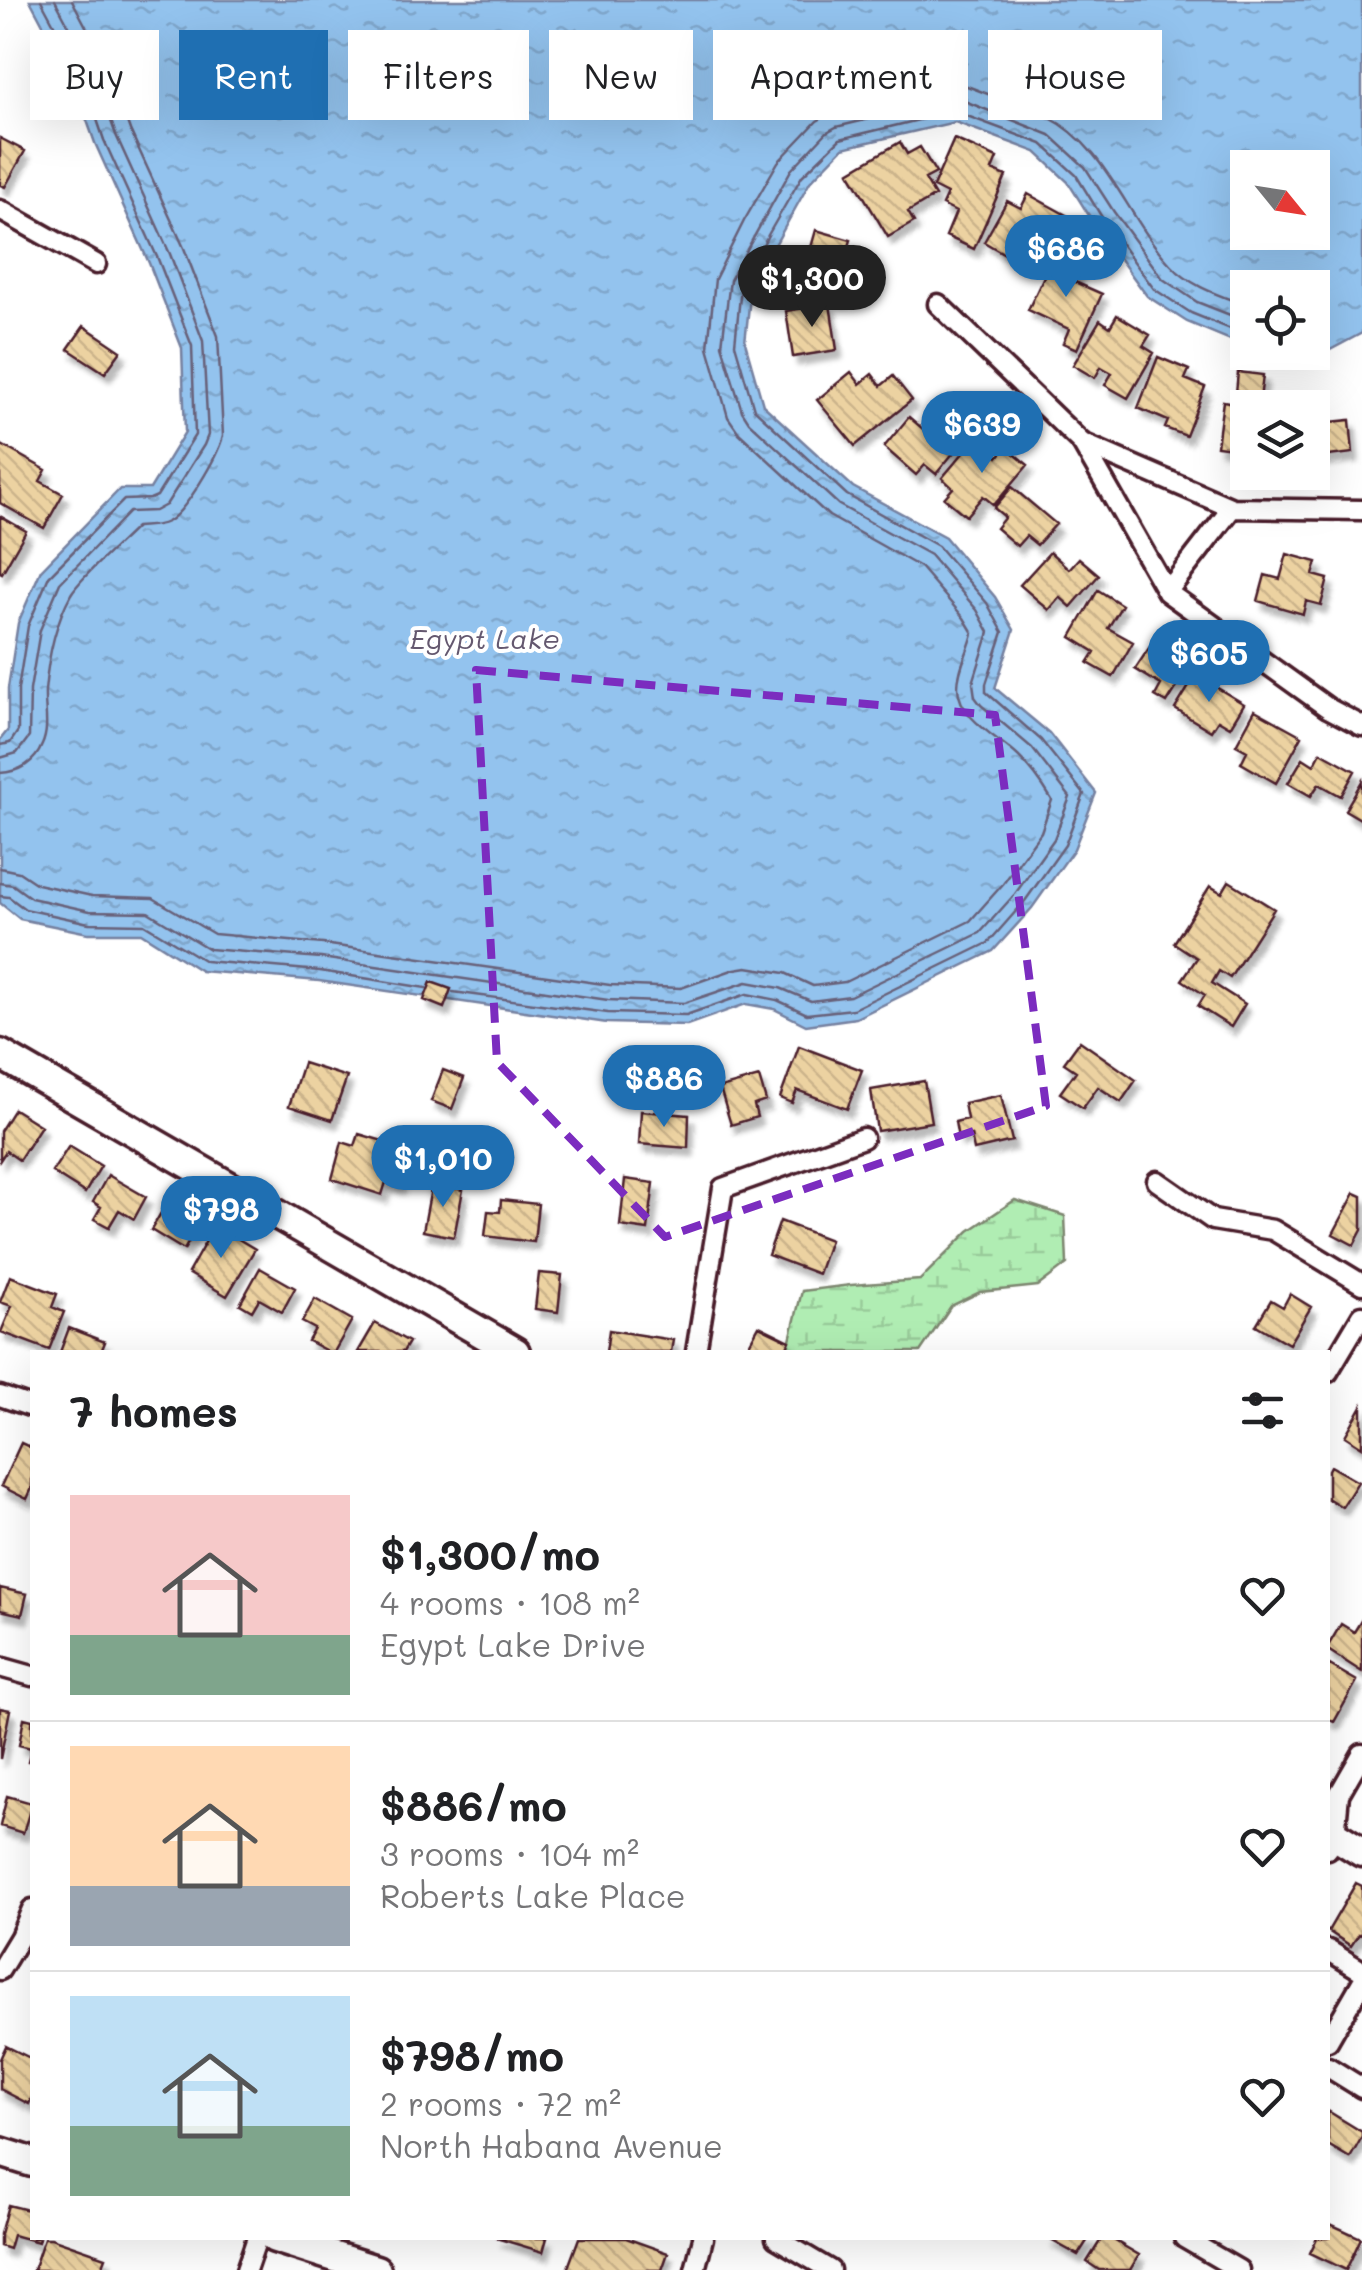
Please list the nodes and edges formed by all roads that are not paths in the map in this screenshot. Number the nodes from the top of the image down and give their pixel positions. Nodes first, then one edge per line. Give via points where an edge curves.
1 (0, 210) edge
2 (96, 264) dead end
3 (938, 304) dead end
4 (1082, 443) junction
5 (1232, 508) junction
6 (1362, 510) edge
7 (1166, 592) junction
8 (1362, 726) edge
9 (0, 1054) edge
10 (863, 1138) dead end
11 (1157, 1180) dead end
12 (1362, 1284) edge
13 (1362, 1314) edge
14 (512, 1350) edge
15 (696, 1350) edge
16 (1330, 1369) edge
17 (0, 1396) edge
18 (30, 1407) edge
19 (0, 1667) edge
20 (30, 1675) edge
21 (1362, 1754) edge
22 (1330, 1839) edge
23 (1362, 1852) edge
24 (30, 1913) edge
25 (1330, 1951) edge
26 (0, 1970) edge
27 (1362, 1971) edge
28 (1362, 1982) edge
29 (1330, 2038) edge
30 (1330, 2068) edge
31 (1362, 2088) edge
32 (0, 2152) edge
33 (30, 2161) edge
34 (257, 2240) edge
35 (280, 2240) edge
36 (702, 2240) edge
37 (779, 2240) edge
38 (1187, 2240) edge
39 (246, 2270) edge
40 (376, 2270) edge
41 (694, 2270) edge
42 (830, 2270) edge
43 (1239, 2270) edge

1 - 2 street
3 - 4 street
4 - 5 street
4 - 7 street
5 - 6 street
5 - 7 street
7 - 8 street
9 - 14 street
10 - 15 street via 723,1188
11 - 12 street via 1213,1220 1273,1230
13 - 16 street
17 - 18 street
19 - 20 street
21 - 22 street via 1339,1794
22 - 23 street
24 - 26 street
25 - 27 street
28 - 29 street
30 - 31 street
32 - 33 street
34 - 39 street
35 - 40 street
36 - 41 street
37 - 42 street
38 - 43 street

